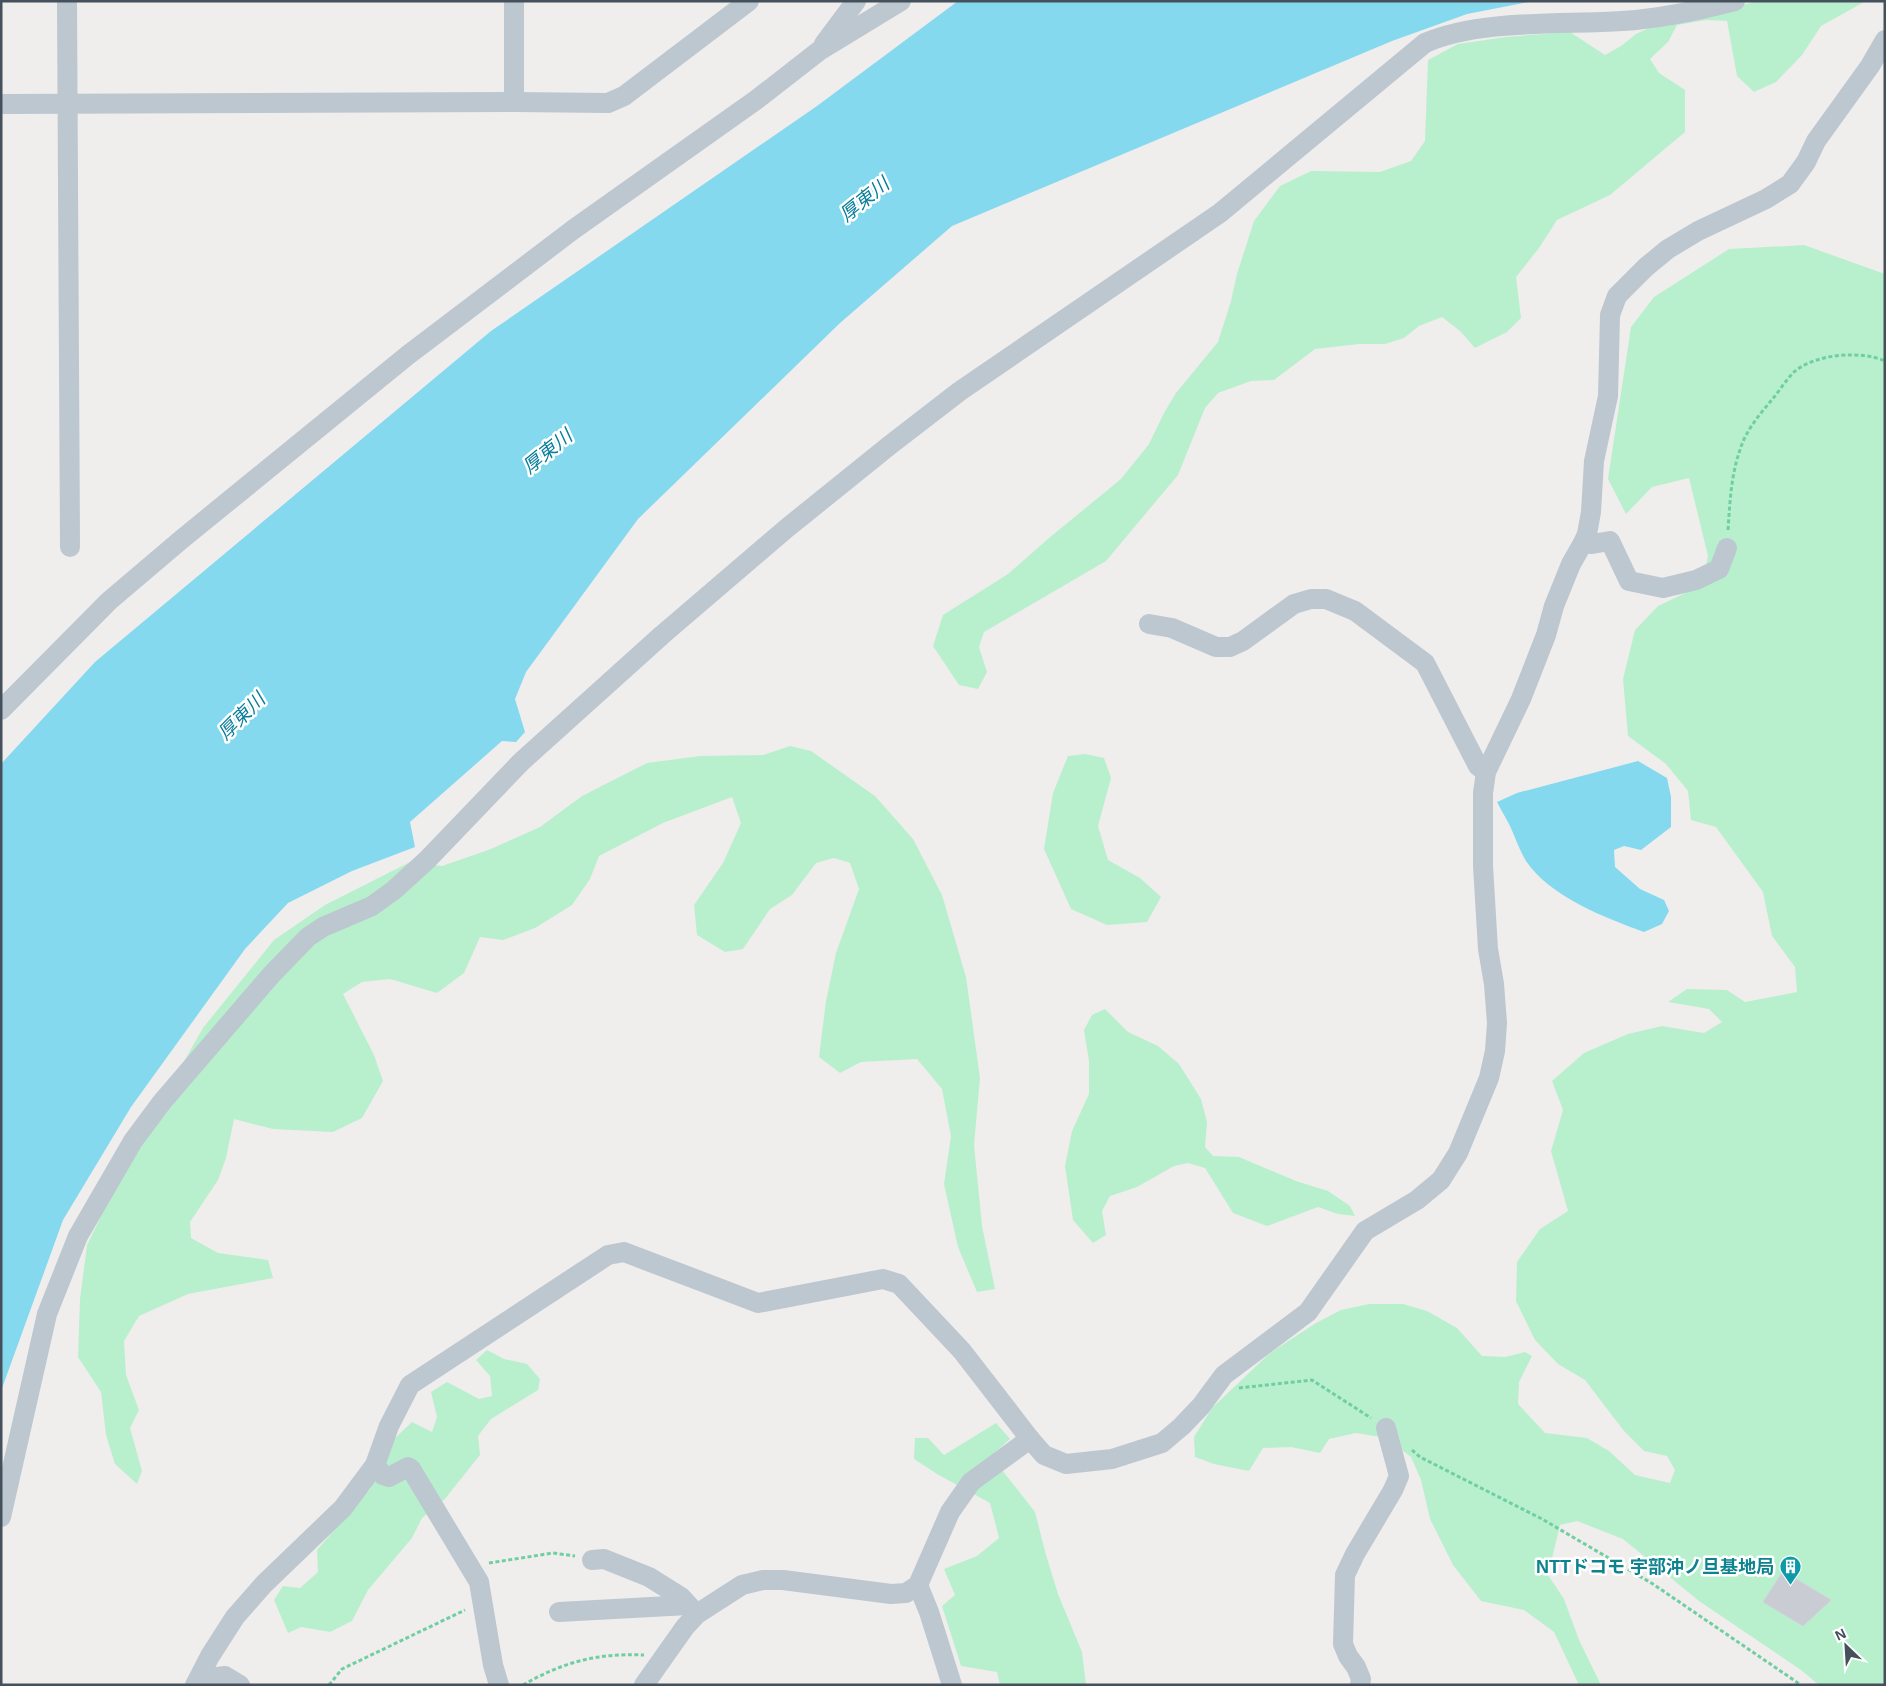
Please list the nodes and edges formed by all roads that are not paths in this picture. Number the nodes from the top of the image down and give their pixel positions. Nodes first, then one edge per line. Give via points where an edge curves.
1 (67, 1) edge
2 (514, 1) edge
3 (749, 1) edge
4 (856, 1) edge
5 (901, 1) edge
6 (1735, 1) edge
7 (1885, 40) edge
8 (819, 51) junction
9 (514, 102) junction
10 (67, 103) junction
11 (1, 104) edge
12 (1584, 543) junction
13 (70, 547) dead end
14 (1727, 548) road end
15 (1149, 624) dead end
16 (1, 710) edge
17 (1486, 772) junction
18 (1386, 1428) road end
19 (1030, 1439) junction
20 (375, 1465) junction
21 (1, 1517) edge
22 (592, 1560) road end
23 (918, 1585) junction
24 (693, 1610) junction
25 (559, 1612) dead end
26 (195, 1685) edge
27 (205, 1685) edge
28 (240, 1685) edge
29 (499, 1685) edge
30 (644, 1685) edge
31 (952, 1685) edge
32 (1360, 1685) edge

1 - 10 street
2 - 9 street
3 - 9 street via 624,96 608,103
4 - 8 street
5 - 8 street
6 - 21 street via 1624,21 1516,25 1477,30 1444,35 1425,43 1220,213 960,391 890,445 662,635 528,755 394,890 372,906 308,936 162,1102 133,1141 78,1236 47,1314
7 - 12 street via 1790,184 1668,249 1617,296 1610,315 1608,396 1594,461 1591,512
8 - 16 street via 408,354 108,601
9 - 10 street
10 - 11 street
10 - 13 street
12 - 14 street via 1610,541 1629,581 1663,588 1696,580 1719,569
12 - 17 street via 1571,564 1524,692
15 - 17 street via 1172,628 1216,647 1230,647 1294,604 1326,599 1356,611 1425,662 1478,766
17 - 19 street via 1483,866 1497,1024 1495,1051 1490,1078 1458,1153 1441,1180 1417,1200 1365,1231 1308,1312 1224,1375 1182,1426 1162,1443 1112,1459 1066,1464 1044,1455
18 - 32 street via 1399,1476 1345,1575 1343,1644 1361,1679
19 - 20 street via 962,1351 899,1284 883,1279 758,1303 624,1252 608,1255 410,1385 389,1426
19 - 23 street via 971,1482 950,1512
20 - 26 street via 343,1508 264,1584 235,1617
20 - 29 street via 389,1477 411,1468 469,1564 479,1582 492,1665
22 - 24 street via 604,1559 649,1577 681,1597
23 - 24 street via 906,1593 891,1594 763,1580 742,1585
23 - 31 street
24 - 25 street
24 - 30 street via 685,1627
27 - 28 street via 210,1678 225,1676

